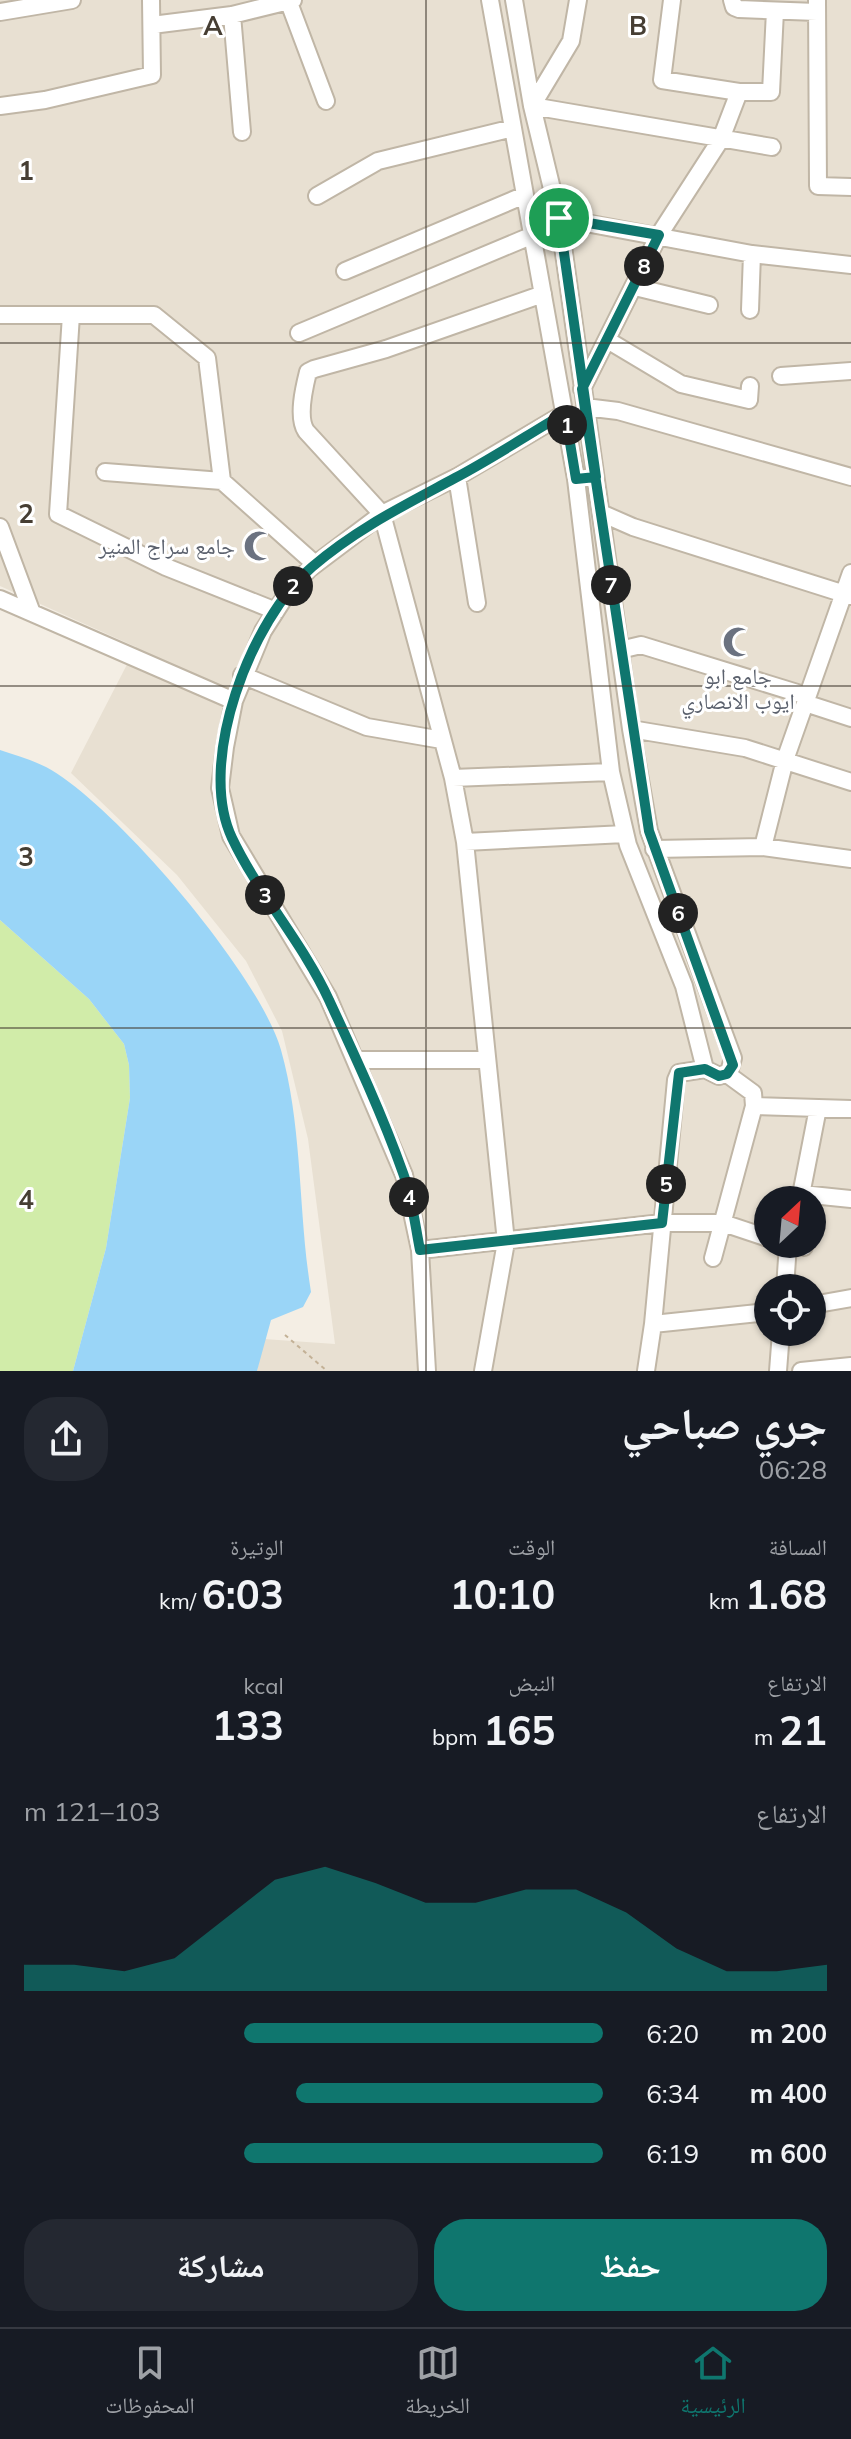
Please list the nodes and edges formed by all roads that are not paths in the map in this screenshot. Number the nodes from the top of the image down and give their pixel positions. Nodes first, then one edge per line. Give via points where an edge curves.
1 (72, 0) edge
2 (151, 0) edge
3 (290, 0) edge
4 (490, 0) edge
5 (514, 0) edge
6 (578, 0) edge
7 (672, 0) edge
8 (732, 0) edge
9 (42, 2) edge
10 (817, 6) edge
11 (775, 11) junction
12 (0, 12) edge
13 (232, 15) junction
14 (152, 25) junction
15 (739, 92) junction
16 (326, 101) dead end
17 (0, 106) edge
18 (532, 106) junction
19 (513, 128) junction
20 (242, 132) dead end
21 (721, 139) junction
22 (772, 147) dead end
23 (851, 187) edge
24 (525, 195) junction
25 (317, 196) dead end
26 (559, 218) junction
27 (533, 235) junction
28 (659, 235) junction
29 (752, 254) junction
30 (851, 265) edge
31 (345, 271) dead end
32 (635, 287) junction
33 (543, 294) junction
34 (709, 305) dead end
35 (750, 310) dead end
36 (0, 315) edge
37 (71, 315) junction
38 (299, 333) dead end
39 (609, 341) junction
40 (851, 371) edge
41 (781, 376) dead end
42 (750, 386) dead end
43 (582, 389) junction
44 (585, 407) junction
45 (565, 413) junction
46 (105, 472) dead end
47 (457, 477) junction
48 (596, 477) junction
49 (851, 477) edge
50 (576, 479) junction
51 (222, 481) junction
52 (601, 513) junction
53 (382, 514) junction
54 (0, 527) edge
55 (315, 564) junction
56 (851, 573) edge
57 (847, 594) edge
58 (0, 599) edge
59 (477, 603) dead end
60 (276, 611) junction
61 (32, 613) junction
62 (620, 650) junction
63 (242, 675) junction
64 (806, 700) junction
65 (234, 701) junction
66 (851, 718) edge
67 (631, 729) junction
68 (442, 740) junction
69 (785, 760) junction
70 (611, 772) junction
71 (453, 778) junction
72 (851, 782) edge
73 (625, 834) junction
74 (465, 842) junction
75 (763, 847) junction
76 (654, 849) junction
77 (851, 859) edge
78 (355, 1060) junction
79 (485, 1060) junction
80 (705, 1069) junction
81 (727, 1074) junction
82 (754, 1106) junction
83 (818, 1108) junction
84 (851, 1109) edge
85 (803, 1186) edge
86 (826, 1198) edge
87 (851, 1199) edge
88 (662, 1223) junction
89 (723, 1223) junction
90 (754, 1233) edge
91 (506, 1242) junction
92 (420, 1250) junction
93 (713, 1258) dead end
94 (851, 1298) edge
95 (826, 1302) edge
96 (754, 1313) edge
97 (653, 1324) junction
98 (780, 1346) edge
99 (851, 1366) edge
100 (427, 1371) edge
101 (483, 1371) edge
102 (646, 1371) edge
103 (778, 1371) edge
104 (801, 1371) edge

1 - 9 street
2 - 14 street
3 - 13 street
3 - 16 street
4 - 19 street
5 - 18 street
6 - 18 street via 571,41
7 - 15 street via 662,80
8 - 11 street via 739,9
9 - 12 street
10 - 11 street
10 - 23 street via 818,186
11 - 15 street via 771,92
13 - 14 street
13 - 20 street
14 - 17 street via 153,68 146,79
15 - 21 street
18 - 21 street
18 - 26 street
19 - 24 street
19 - 25 street via 378,161
21 - 22 street
21 - 28 street
24 - 27 street
24 - 31 street
26 - 28 street
26 - 43 street
27 - 33 street
27 - 38 street
28 - 29 street
28 - 32 street
29 - 30 street
29 - 35 street
32 - 34 street
32 - 39 street
33 - 45 street
33 - 53 street via 308,372 302,426
36 - 37 street
37 - 51 street via 154,315 207,358
37 - 60 street via 58,514 166,567
39 - 42 street via 681,384 749,400
39 - 43 street
40 - 41 street
43 - 44 street
44 - 48 street
44 - 49 street via 618,411
45 - 47 street
45 - 50 street
46 - 51 street
47 - 53 street
47 - 59 street
48 - 50 street
48 - 52 street
50 - 70 street
51 - 55 street
52 - 57 street
52 - 62 street
53 - 55 street
53 - 68 street
54 - 61 street
55 - 60 street
56 - 57 street
57 - 64 street
58 - 61 street
60 - 63 street
61 - 65 street
62 - 64 street via 641,645
62 - 67 street
63 - 65 street
63 - 68 street via 367,727
64 - 66 street
64 - 69 street
65 - 78 street via 220,788 231,836 328,997
67 - 69 street
67 - 76 street
68 - 71 street
69 - 72 street
69 - 75 street
70 - 71 street
70 - 73 street
71 - 74 street
73 - 74 street
73 - 80 street via 684,986
74 - 79 street
75 - 76 street
75 - 77 street
76 - 81 street via 733,1058
78 - 79 street
78 - 92 street via 404,1175
79 - 91 street
80 - 81 street via 715,1076
80 - 88 street via 679,1073 676,1080
81 - 82 street via 753,1093
82 - 83 street
82 - 89 street
83 - 84 street
83 - 85 street
86 - 87 street
88 - 89 street
88 - 91 street
88 - 97 street
89 - 90 street
89 - 93 street
91 - 92 street
91 - 101 street
92 - 100 street
94 - 95 street
96 - 97 street
97 - 102 street
98 - 103 street
99 - 104 street

